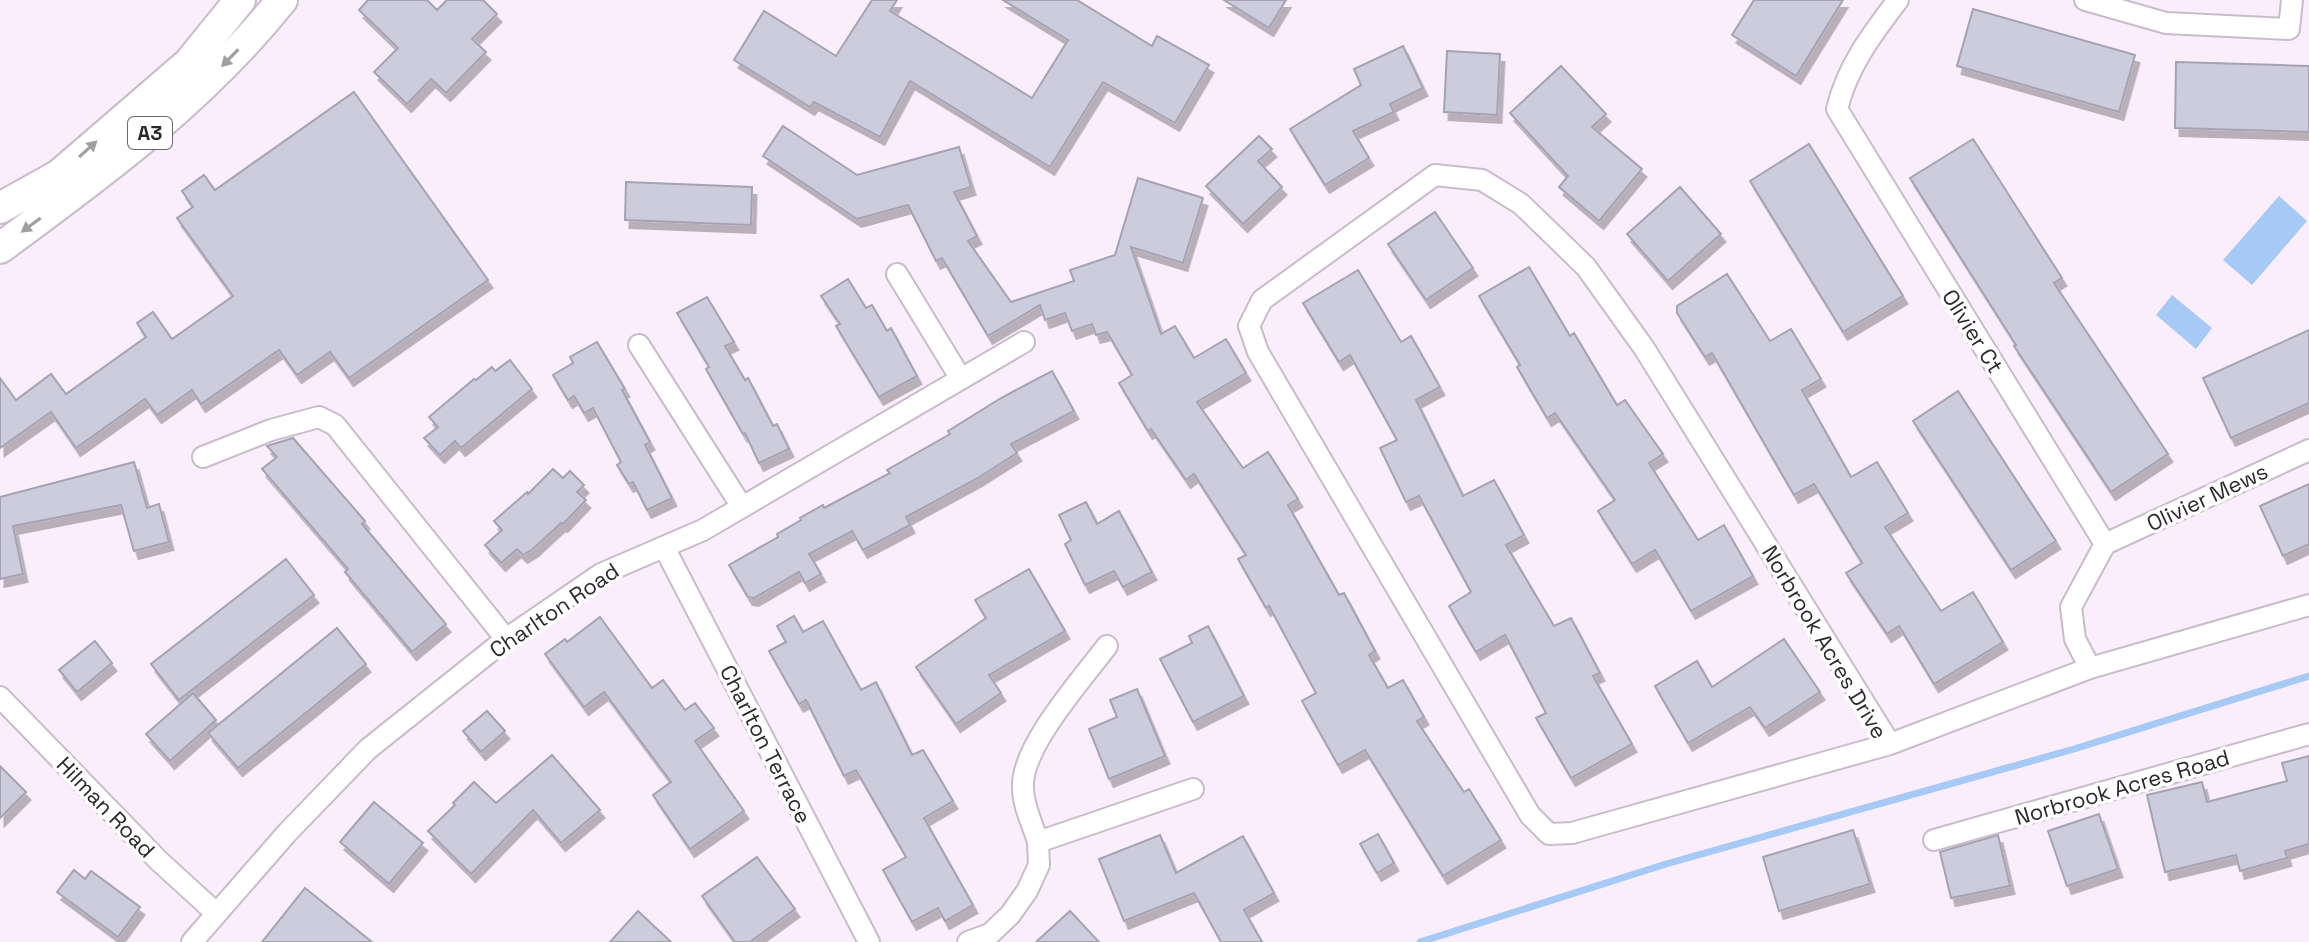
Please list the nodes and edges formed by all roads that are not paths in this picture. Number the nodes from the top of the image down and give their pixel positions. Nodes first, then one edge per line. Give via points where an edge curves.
1 (240, 0) edge
2 (282, 0) edge
3 (1898, 0) edge
4 (2085, 0) edge
5 (2292, 0) edge
6 (2299, 30) edge
7 (0, 208) edge
8 (0, 248) edge
9 (897, 274) dead end
10 (1024, 342) dead end
11 (639, 345) dead end
12 (961, 379) junction
13 (2309, 450) edge
14 (203, 457) dead end
15 (742, 507) junction
16 (2105, 544) junction
17 (664, 547) junction
18 (2309, 605) edge
19 (506, 639) junction
20 (1107, 646) dead end
21 (2090, 668) junction
22 (0, 697) edge
23 (2309, 734) edge
24 (1890, 744) junction
25 (1193, 789) dead end
26 (1934, 840) dead end
27 (1038, 842) junction
28 (216, 913) junction
29 (192, 942) edge
30 (869, 942) edge
31 (968, 942) edge

7 -> 1 main road, A3 via 59,175 189,63
2 -> 8 main road, A3 via 159,126
3 - 16 street, Olivier Ct via 1853,63 1837,109
4 - 6 street via 2166,23
5 - 6 street
9 - 12 street
10 - 12 street, Charlton Road
11 - 15 street
12 - 15 street, Charlton Road
13 - 16 street, Olivier Mews
14 - 19 street via 319,417 335,425
15 - 17 street, Charlton Road
16 - 21 street via 2071,607 2075,639
17 - 19 street, Charlton Road via 601,574
17 - 30 street, Charlton Terrace
18 - 21 street
19 - 28 street, Charlton Road via 368,749
20 - 27 street via 1042,734 1026,765 1022,788
21 - 24 street
22 - 28 street, Hilman Road
23 - 26 street, Norbrook Acres Road
24 - 24 street, Norbrook Acres Drive via 1572,833 1549,834 1530,815 1258,352 1249,326 1262,300 1435,175 1482,180 1521,204 1586,267 1644,348
25 - 27 street
27 - 31 street via 1039,865 1027,891 990,934
28 - 29 street, Charlton Road

